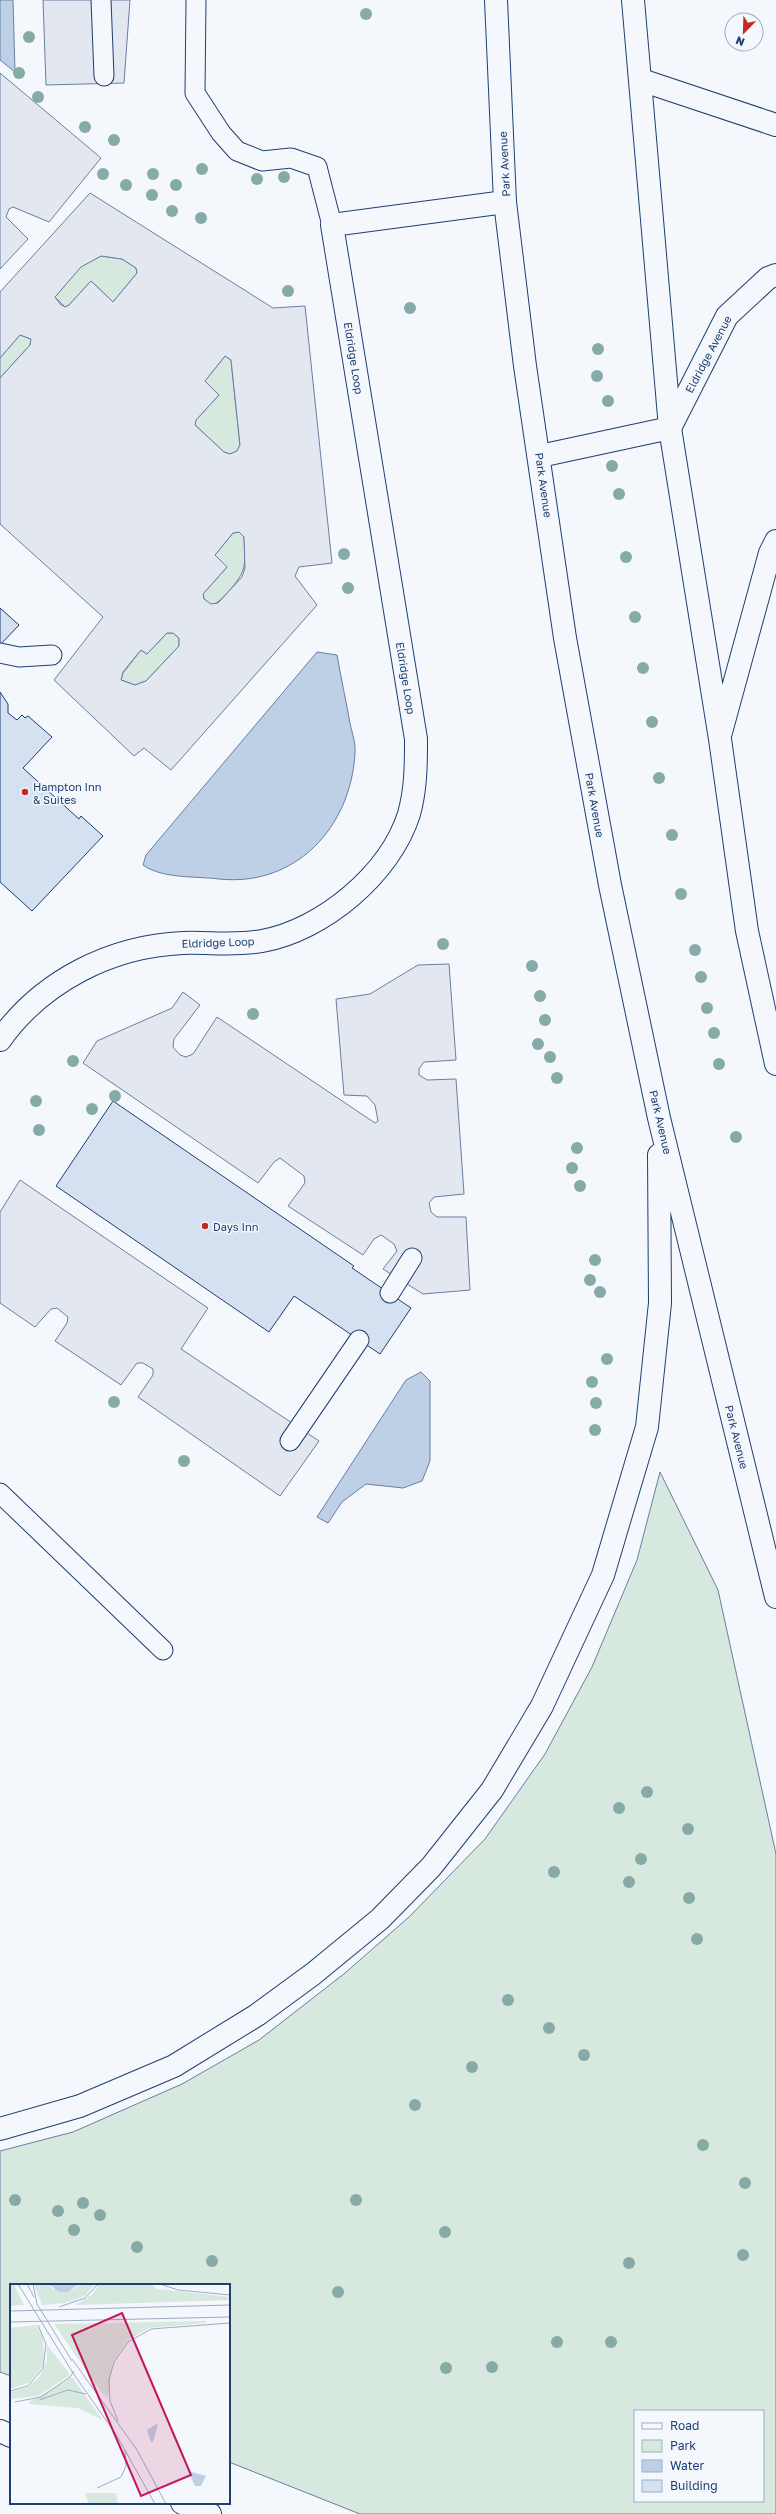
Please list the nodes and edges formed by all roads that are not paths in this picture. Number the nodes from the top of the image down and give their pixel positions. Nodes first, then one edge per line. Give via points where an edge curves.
1 (101, 0) edge
2 (196, 0) edge
3 (496, 0) edge
4 (633, 0) edge
5 (104, 76) dead end
6 (641, 80) junction
7 (776, 125) edge
8 (505, 202) junction
9 (332, 225) junction
10 (776, 275) edge
11 (670, 428) junction
12 (540, 456) junction
13 (776, 541) edge
14 (0, 653) edge
15 (52, 655) dead end
16 (720, 739) junction
17 (0, 1040) edge
18 (776, 1064) edge
19 (659, 1118) junction
20 (412, 1258) dead end
21 (390, 1293) dead end
22 (359, 1340) dead end
23 (290, 1442) dead end
24 (0, 1493) edge
25 (776, 1597) edge
26 (163, 1650) dead end
27 (0, 2129) edge
28 (0, 2431) edge
29 (10, 2436) edge
30 (185, 2504) edge
31 (210, 2514) edge

1 - 5 lane
2 - 9 lane via 195,94 220,133 237,151 262,161 291,158 317,167
3 - 8 main road, Park Avenue
4 - 6 main road
6 - 7 main road
6 - 11 main road
8 - 9 main road
8 - 12 main road, Park Avenue via 525,366
9 - 17 main road, Eldridge Loop via 416,739 416,776 408,814 390,852 373,876 327,914 293,931 262,941 148,946 112,956 77,972 36,999
10 - 11 main road, Eldridge Avenue via 768,278 727,316
11 - 12 main road
11 - 16 main road
12 - 19 main road, Park Avenue via 565,638 610,885
13 - 16 main road via 770,553
14 - 15 lane via 19,657
16 - 18 main road via 747,931
19 - 25 main road, Park Avenue
19 - 27 main road via 660,1303 647,1427 602,1576 542,1706 492,1790 430,1867 380,1919 313,1974 257,2015 174,2066 80,2106
20 - 21 lane
22 - 23 lane
24 - 26 lane
28 - 29 main road
30 - 31 main road

